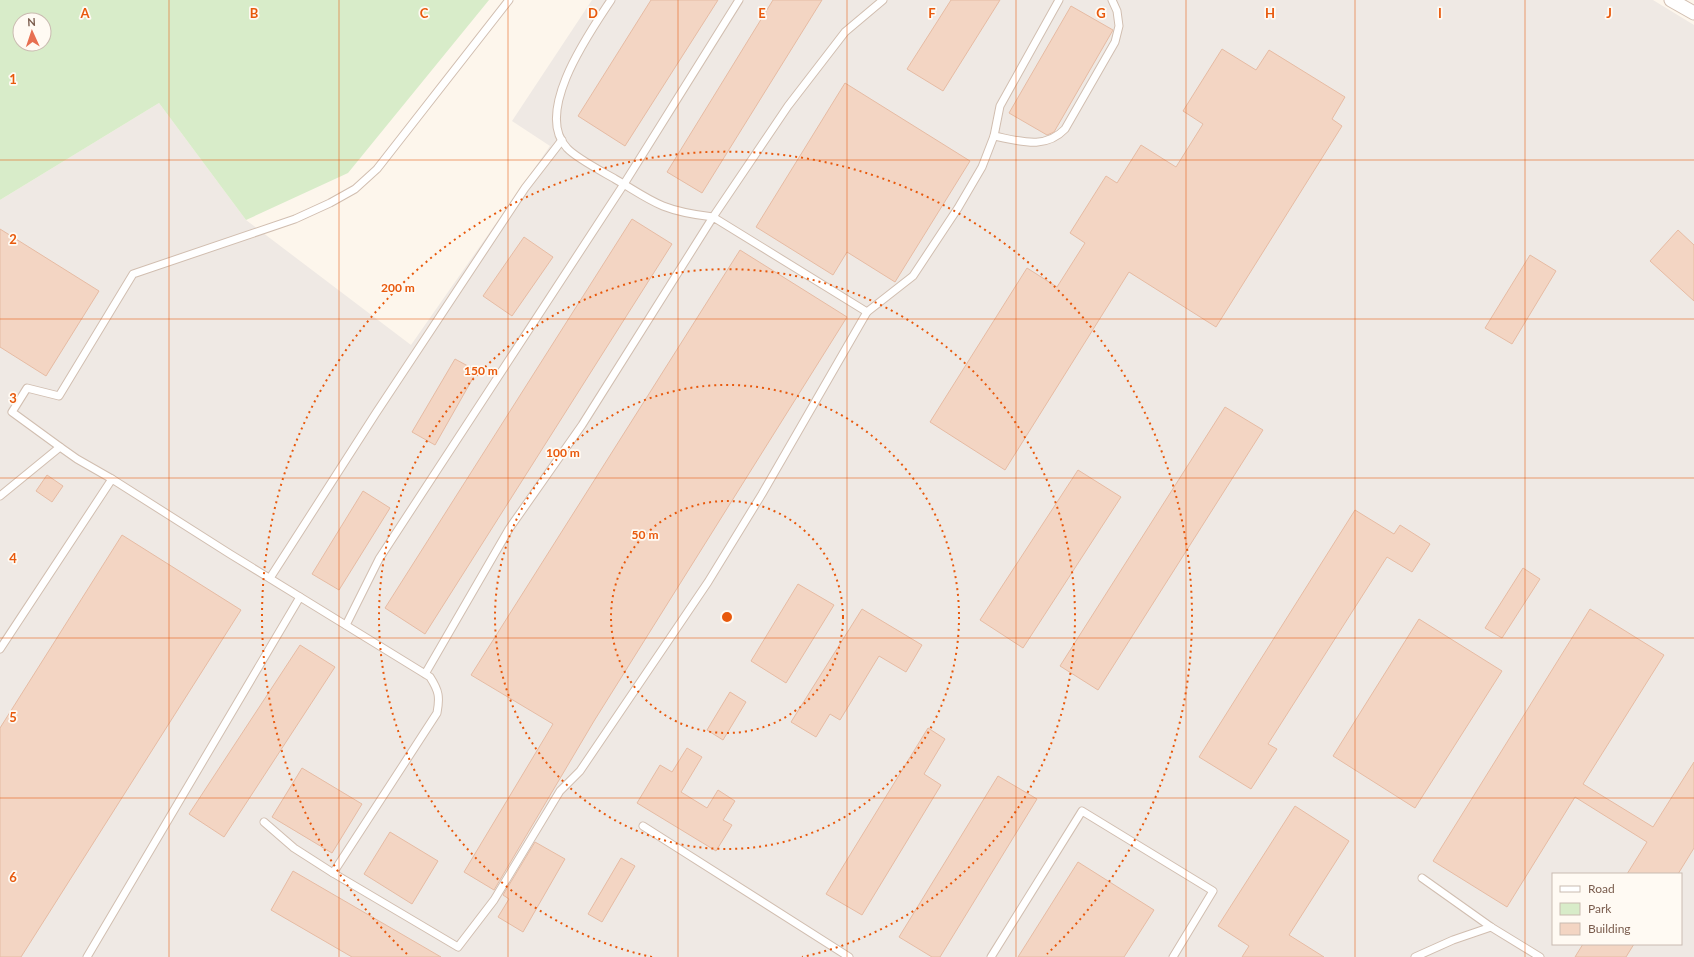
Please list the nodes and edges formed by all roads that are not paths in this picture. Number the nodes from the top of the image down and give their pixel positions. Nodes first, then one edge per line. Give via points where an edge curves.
1 (509, 0) edge
2 (611, 0) edge
3 (739, 0) edge
4 (883, 0) edge
5 (1059, 0) edge
6 (1112, 0) edge
7 (1671, 0) edge
8 (1694, 14) edge
9 (994, 136) junction
10 (562, 140) junction
11 (624, 184) junction
12 (713, 217) junction
13 (867, 312) junction
14 (60, 447) junction
15 (112, 479) junction
16 (0, 496) edge
17 (270, 578) junction
18 (300, 597) junction
19 (346, 625) junction
20 (0, 649) edge
21 (425, 674) junction
22 (264, 822) dead end
23 (643, 826) dead end
24 (332, 873) junction
25 (1422, 878) dead end
26 (1491, 927) junction
27 (87, 957) edge
28 (850, 957) edge
29 (991, 957) edge
30 (1173, 957) edge
31 (1415, 957) edge
32 (1540, 957) edge

1 - 14 lane via 378,169 355,189 295,219 133,274 59,396 27,388 12,412
2 - 10 lane via 569,70 558,100 557,123
3 - 11 lane
4 - 12 lane via 845,32 788,106
5 - 9 lane via 1000,106
6 - 9 lane via 1118,11 1119,26 1115,42 1065,129 1048,141 1023,141
7 - 8 street
9 - 13 lane via 982,167 913,276
10 - 11 lane via 567,148
10 - 17 lane via 525,188
11 - 12 lane via 662,206
11 - 19 lane via 379,559
12 - 13 lane
12 - 21 lane via 582,425 509,529
13 - 24 lane via 708,582 580,771 560,791 494,900 458,947
14 - 15 lane
14 - 16 lane
15 - 17 lane
15 - 20 lane
17 - 18 lane
18 - 19 lane
18 - 27 lane
19 - 21 lane
21 - 24 lane via 430,677 440,699 437,713
22 - 24 lane via 294,848
23 - 28 lane
25 - 26 lane
26 - 31 lane
26 - 32 lane
29 - 30 lane via 1082,811 1213,891

